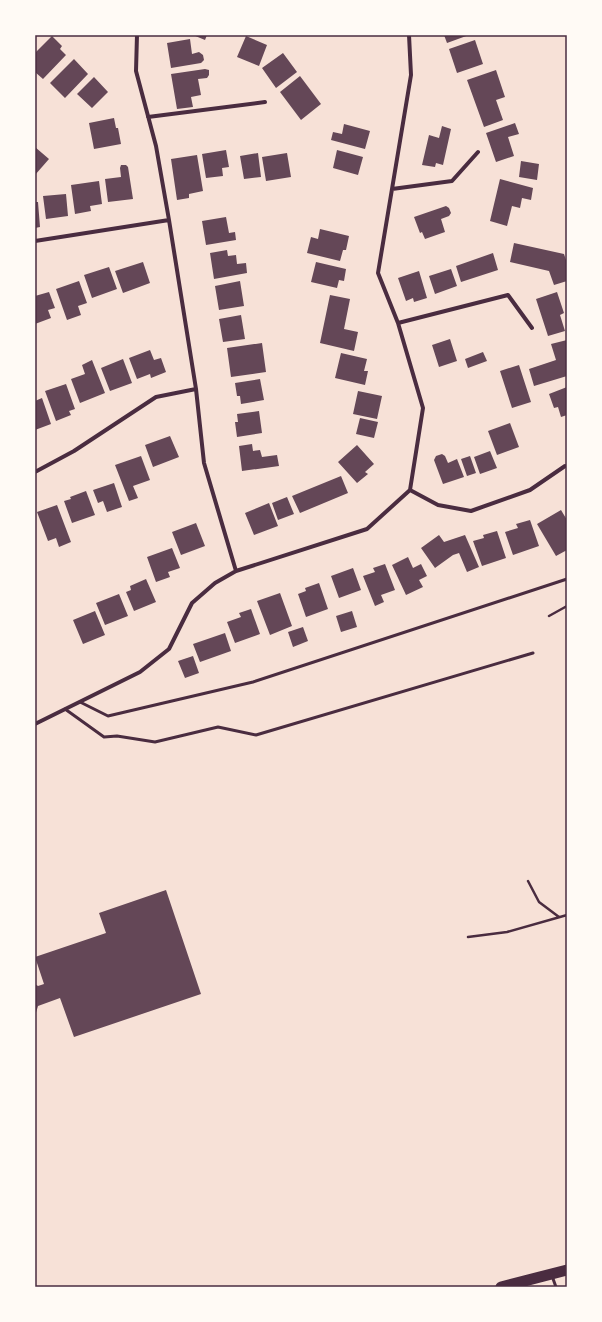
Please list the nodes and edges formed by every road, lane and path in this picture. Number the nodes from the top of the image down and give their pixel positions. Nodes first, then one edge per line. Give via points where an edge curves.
1 (137, 35) edge
2 (409, 35) edge
3 (265, 102) dead end
4 (148, 117) junction
5 (478, 152) dead end
6 (392, 190) junction
7 (169, 220) junction
8 (35, 241) edge
9 (398, 323) junction
10 (532, 328) dead end
11 (196, 389) junction
12 (566, 466) edge
13 (35, 472) edge
14 (410, 490) junction
15 (236, 571) junction
16 (567, 579) edge
17 (567, 606) edge
18 (549, 616) dead end
19 (534, 653) dead end
20 (80, 702) junction
21 (65, 709) junction
22 (35, 724) edge
23 (528, 881) dead end
24 (567, 915) edge
25 (560, 917) junction
26 (468, 937) dead end
27 (567, 1270) edge
28 (552, 1274) junction
29 (501, 1287) edge
30 (556, 1287) edge

1 - 4 street via 136,71
2 - 6 street via 411,75
3 - 4 street
4 - 7 street via 156,146
5 - 6 street via 452,180
6 - 9 street via 378,273
7 - 8 street
7 - 11 street
9 - 10 street via 508,295
9 - 14 street via 423,408
11 - 13 street via 156,397 74,451
11 - 15 street via 204,463
12 - 14 street via 530,490 471,511 438,505
14 - 15 street via 367,529
15 - 20 street via 215,583 192,603 169,649 140,672
16 - 20 lane via 253,682 108,716
17 - 18 path
19 - 21 lane via 256,735 218,727 155,742 117,736 104,737
20 - 21 street
21 - 22 street
23 - 25 path via 539,902
24 - 25 path
25 - 26 path via 507,932
27 - 28 highway
28 - 29 highway
28 - 30 lane

